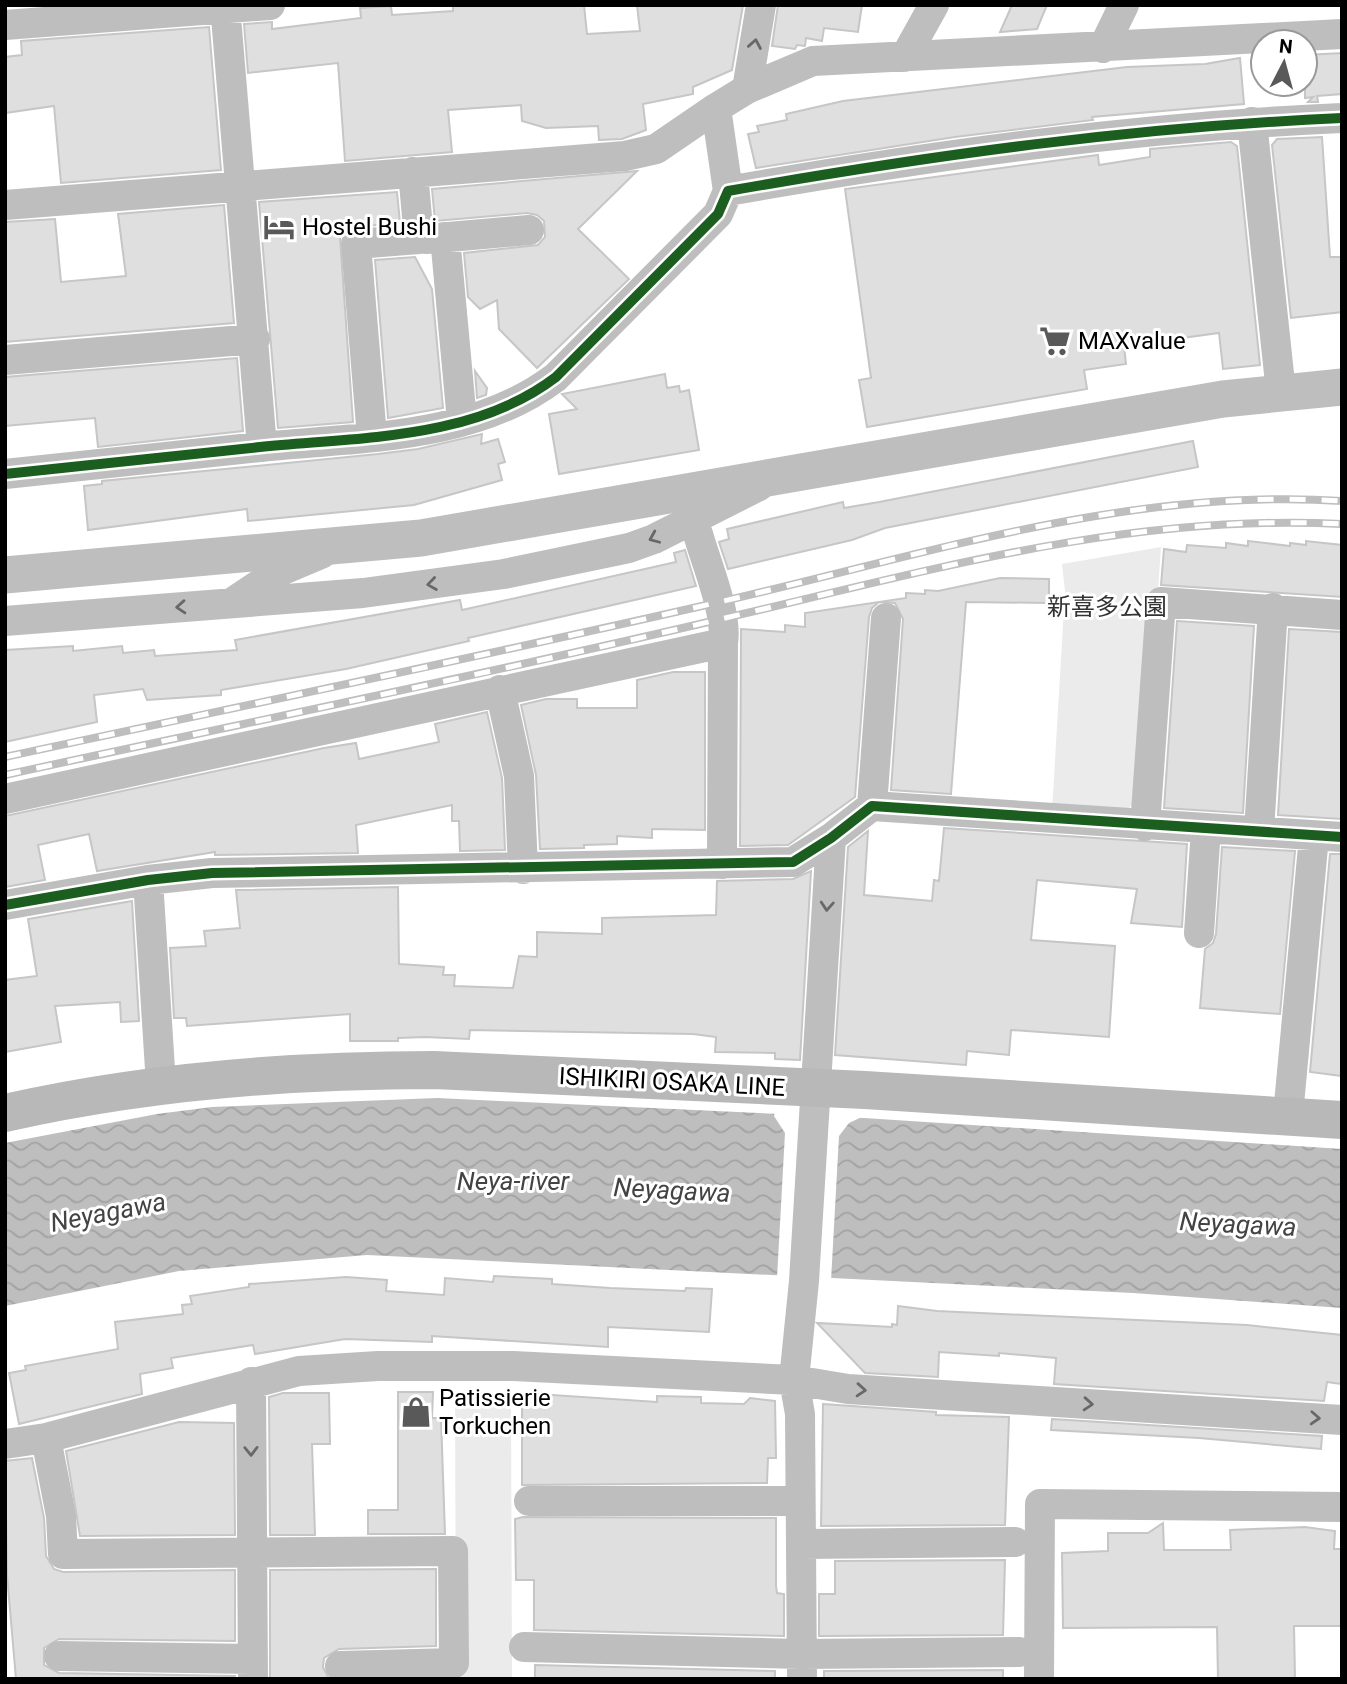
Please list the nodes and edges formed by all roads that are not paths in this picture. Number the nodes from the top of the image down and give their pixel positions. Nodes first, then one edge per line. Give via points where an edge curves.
1 (270, 5) edge
2 (761, 5) edge
3 (934, 5) edge
4 (1124, 5) edge
5 (225, 7) edge
6 (5, 25) edge
7 (1342, 34) edge
8 (1103, 48) junction
9 (905, 57) junction
10 (747, 89) junction
11 (716, 108) junction
12 (1342, 118) edge
13 (1252, 122) junction
14 (413, 172) junction
15 (241, 186) junction
16 (728, 191) junction
17 (5, 205) edge
18 (529, 230) dead end
19 (432, 238) junction
20 (254, 339) junction
21 (5, 360) edge
22 (1342, 387) edge
23 (1281, 392) junction
24 (462, 421) junction
25 (372, 437) junction
26 (262, 447) junction
27 (5, 474) edge
28 (781, 475) junction
29 (698, 534) dead end
30 (351, 545) junction
31 (5, 575) edge
32 (232, 603) junction
33 (1273, 608) junction
34 (1342, 615) edge
35 (886, 618) dead end
36 (5, 621) edge
37 (723, 643) junction
38 (500, 690) junction
39 (5, 799) edge
40 (872, 806) junction
41 (1145, 827) junction
42 (1206, 828) junction
43 (1259, 831) junction
44 (1328, 836) edge
45 (831, 838) junction
46 (722, 864) junction
47 (523, 869) junction
48 (148, 880) junction
49 (5, 905) edge
50 (1199, 933) dead end
51 (161, 1085) junction
52 (815, 1101) junction
53 (5, 1113) edge
54 (1287, 1115) junction
55 (1342, 1120) edge
56 (794, 1380) junction
57 (251, 1382) junction
58 (1342, 1420) edge
59 (46, 1438) junction
60 (5, 1444) edge
61 (800, 1501) junction
62 (529, 1502) dead end
63 (1342, 1507) edge
64 (1015, 1542) dead end
65 (801, 1544) junction
66 (252, 1553) junction
67 (524, 1647) dead end
68 (1019, 1652) dead end
69 (59, 1656) dead end
70 (340, 1666) dead end
71 (802, 1666) edge
72 (253, 1669) edge
73 (1040, 1679) edge

1 - 5 street
10 -> 2 street
3 - 9 street
4 - 8 street
5 - 6 street
5 - 15 street
7 - 8 street
8 - 9 street
9 - 10 street via 813,61
10 - 11 street
11 - 14 street via 656,149 625,156
11 - 16 street
12 - 13 street
13 - 16 street via 915,158
13 - 23 street
14 - 15 street
14 - 19 street
15 - 17 street
15 - 20 street
16 - 24 street via 718,214 556,377 523,399
18 - 19 street
19 - 24 street
19 - 25 street via 356,244
20 - 21 street
20 - 26 street
22 - 23 street
23 - 28 street
24 - 25 street
25 - 26 street
26 - 27 street
28 - 30 street via 421,538
28 -> 32 street via 629,548 392,590
29 - 37 street via 718,602
30 - 31 street
30 - 32 street via 308,557 275,573
32 -> 36 street
33 - 34 street
33 - 41 street via 1161,601
33 - 43 street
35 - 40 street
37 - 38 street
37 - 46 street
38 - 39 street
38 - 47 street via 519,776
40 - 41 street
40 - 45 street
41 - 42 street
42 - 43 street
42 - 50 street
43 - 44 street
44 - 54 street
45 - 46 street via 793,862
45 -> 52 street
46 - 47 street
47 - 48 street via 212,873
48 - 49 street
48 - 51 street
51 - 52 main road, ISHIKIRI OSAKA LINE via 261,1074 434,1070
51 - 53 main road, ISHIKIRI OSAKA LINE
52 - 54 main road, ISHIKIRI OSAKA LINE via 865,1090
52 - 56 street
54 - 55 main road, ISHIKIRI OSAKA LINE
56 - 57 street via 513,1366 405,1366 299,1371
56 -> 58 street via 848,1389
56 - 61 street via 800,1414
57 - 59 street
57 -> 66 street
59 - 60 street
59 - 66 street via 61,1516 63,1555
61 - 62 street
61 - 65 street
63 - 73 street via 1040,1504
64 - 65 street
65 - 71 street
66 - 70 street via 453,1551 454,1663
66 - 72 street
67 - 71 street
68 - 71 street
69 - 72 street

